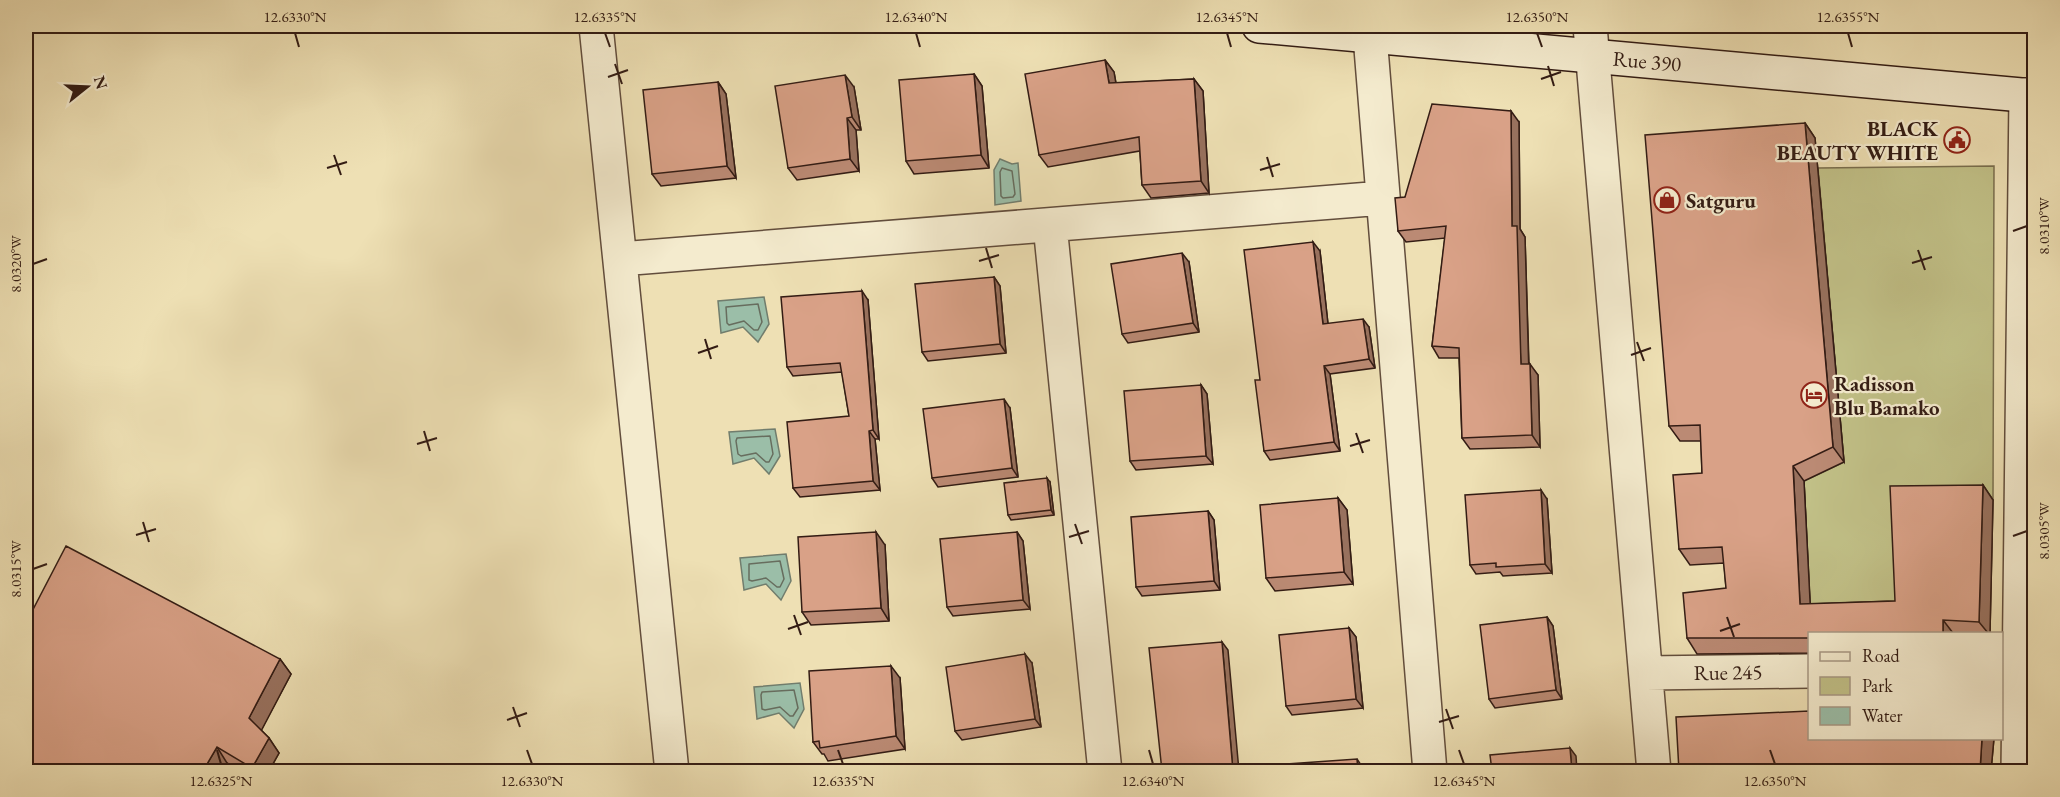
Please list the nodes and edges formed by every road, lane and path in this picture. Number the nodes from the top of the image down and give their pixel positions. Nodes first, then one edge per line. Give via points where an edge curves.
1 (596, 26) edge
2 (1259, 26) edge
3 (1370, 36) junction
4 (1591, 41) edge
5 (2030, 96) edge
6 (1383, 198) junction
7 (1050, 225) junction
8 (620, 259) junction
9 (2018, 670) edge
10 (1808, 671) edge
11 (1646, 673) junction
12 (672, 771) edge
13 (1105, 771) edge
14 (1430, 771) edge
15 (1654, 771) edge
16 (2018, 771) edge

1 - 8 street
2 - 3 street, Rue 390
3 - 4 street, Rue 390
3 - 6 street
4 - 5 street, Rue 390
4 - 11 street
5 - 9 street
6 - 7 street
6 - 14 street
7 - 8 street
7 - 13 street
8 - 12 street
9 - 16 street
10 - 11 street, Rue 245
11 - 15 street

